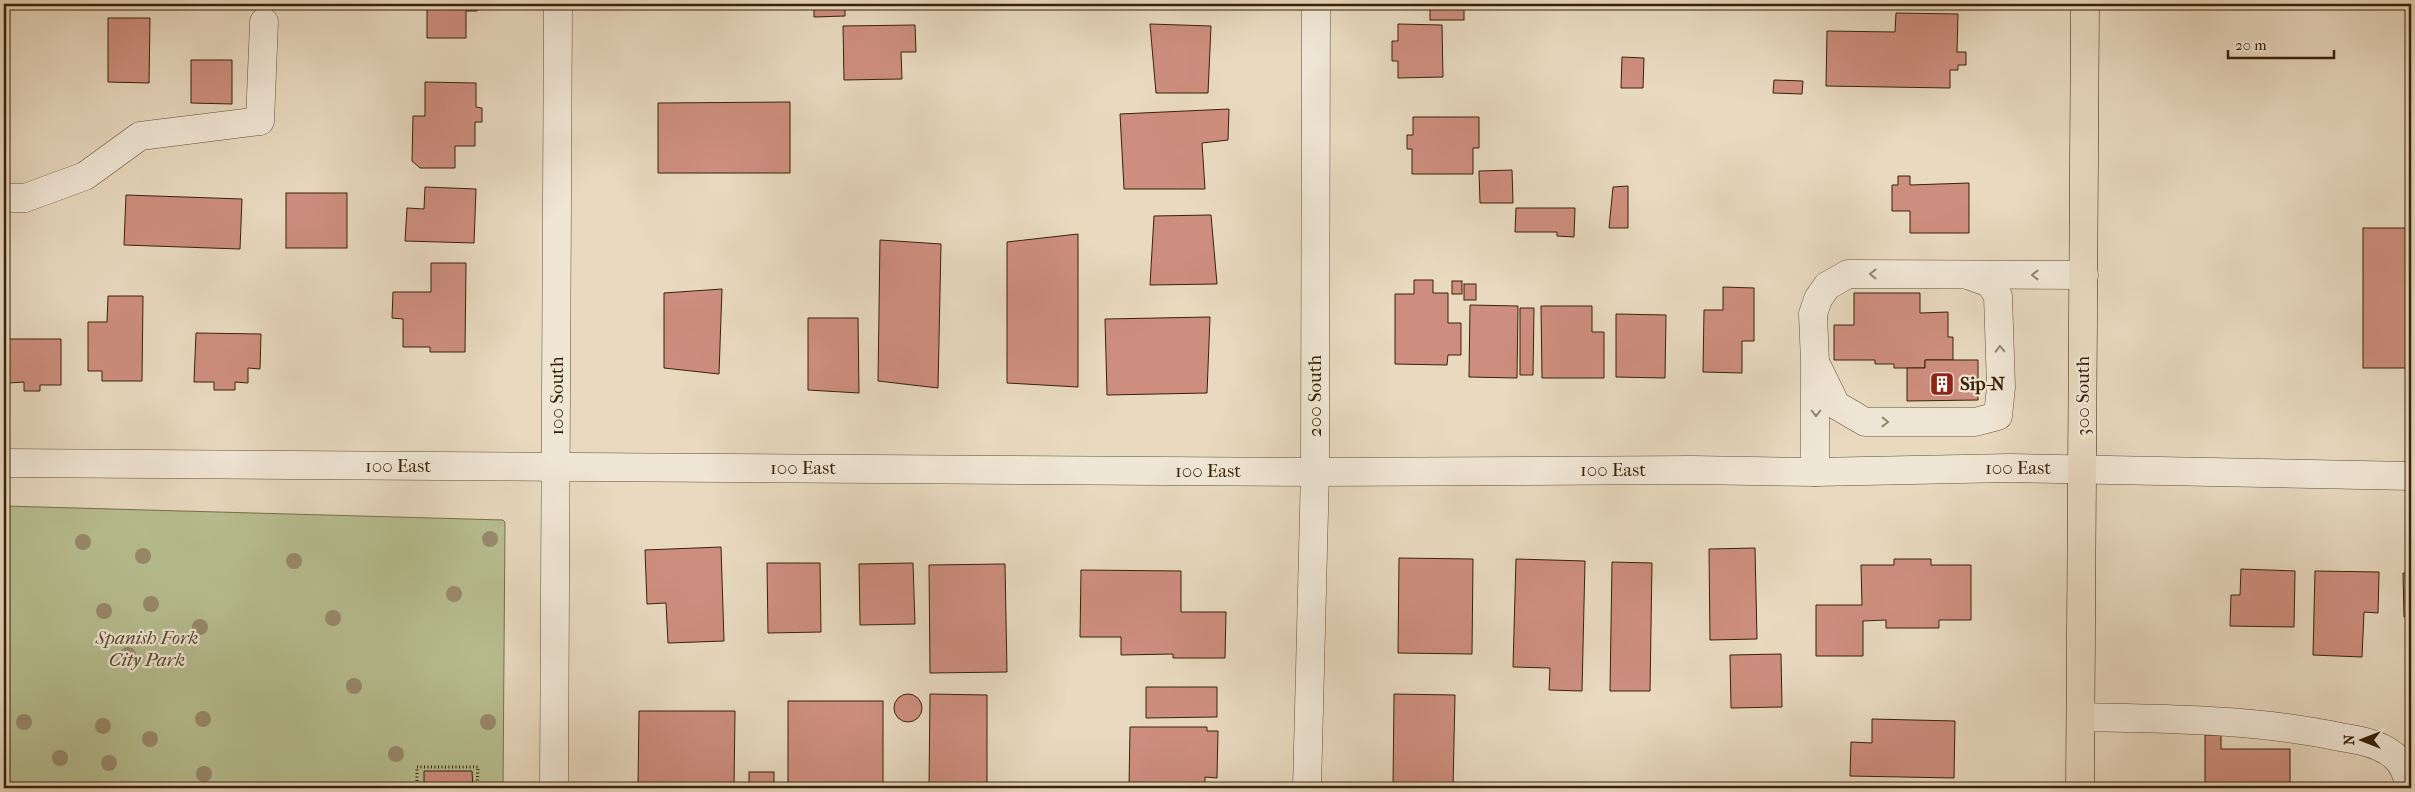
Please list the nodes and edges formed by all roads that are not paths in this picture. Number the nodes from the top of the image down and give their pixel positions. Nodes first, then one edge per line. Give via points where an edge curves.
1 (558, 4) edge
2 (1316, 4) edge
3 (2085, 4) edge
4 (264, 22) dead end
5 (4, 198) edge
6 (1965, 274) junction
7 (2084, 275) junction
8 (1815, 362) junction
9 (4, 464) edge
10 (557, 467) junction
11 (2083, 468) junction
12 (1315, 472) junction
13 (1815, 472) junction
14 (2411, 476) edge
15 (2081, 717) junction
16 (554, 788) edge
17 (1307, 788) edge
18 (2080, 788) edge
19 (2410, 788) edge

1 - 10 street, 100 South
2 - 12 street, 200 South
3 - 7 main road, 300 South
4 - 5 street via 260,121 140,136 85,176 25,198
7 -> 6 street
6 -> 8 street via 1848,274 1827,286 1813,314
8 -> 6 street via 1836,405 1865,422 1975,422 1998,416 2001,387 1998,296 1990,283
7 - 11 main road, 300 South
8 -> 13 street
9 - 10 street, 100 East
10 - 12 street, 100 East
10 - 16 street, 100 South
11 - 13 street, 100 East
11 - 14 street, 100 East
11 - 15 main road, 300 South
12 - 13 street, 100 East
12 - 17 street, 200 South
15 - 18 main road, 300 South
15 - 19 street via 2250,723 2365,742 2395,756 2405,770

